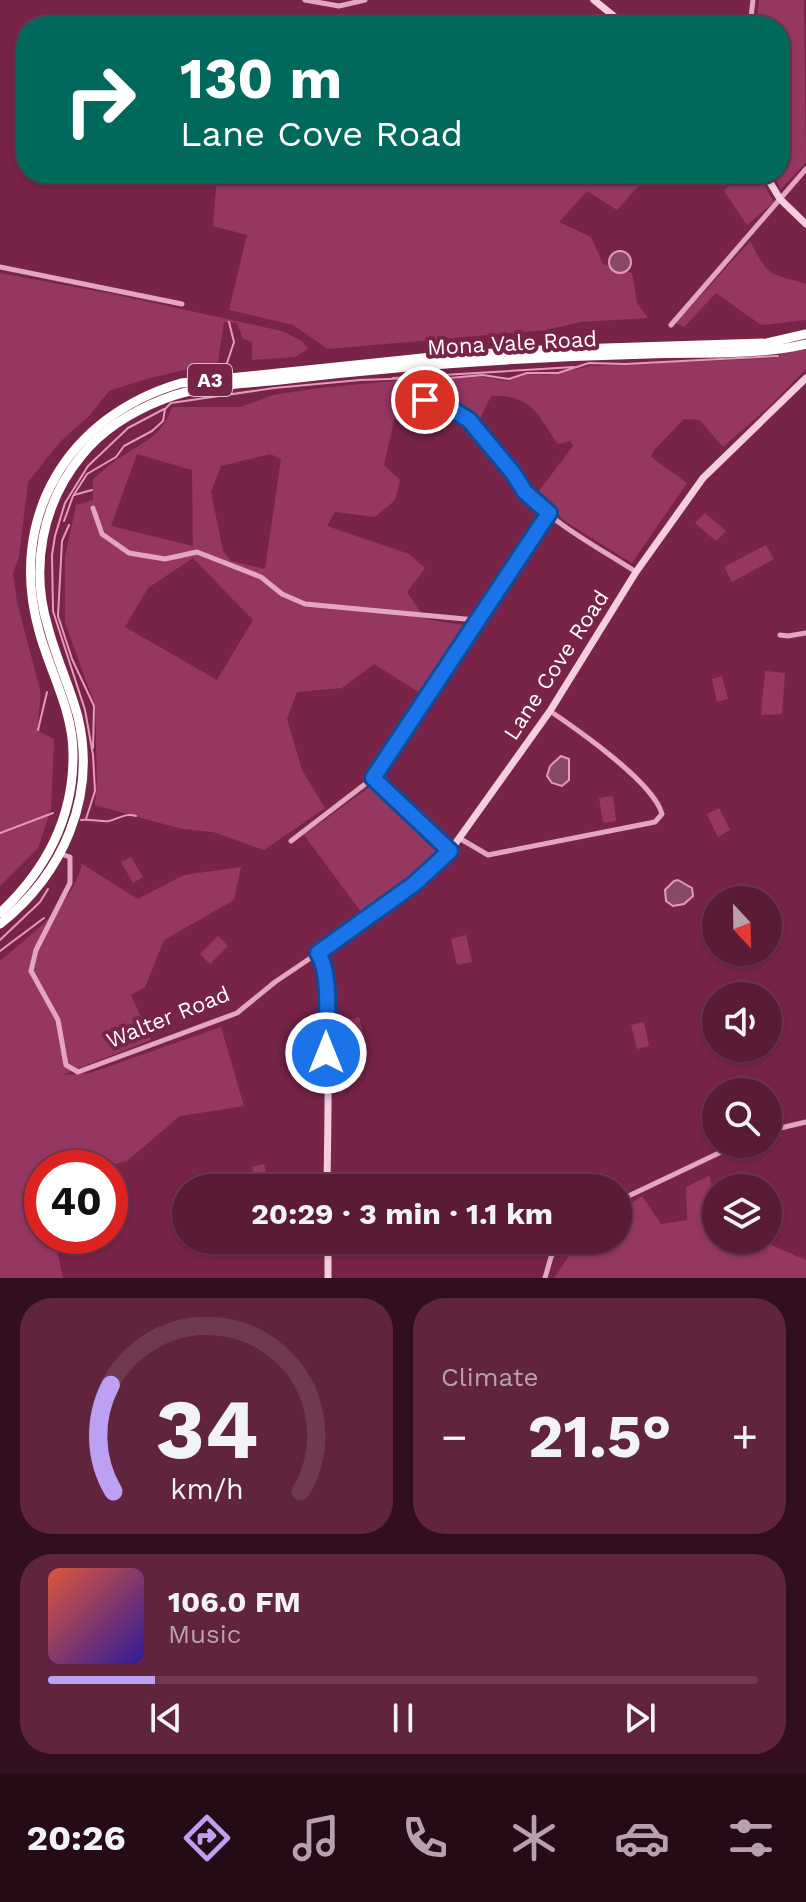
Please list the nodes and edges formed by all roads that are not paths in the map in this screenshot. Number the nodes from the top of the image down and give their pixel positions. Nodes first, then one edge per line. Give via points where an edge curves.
1 (305, 0) edge
2 (365, 0) edge
3 (594, 0) edge
4 (614, 16) edge
5 (806, 169) edge
6 (771, 184) edge
7 (780, 199) junction
8 (806, 224) edge
9 (0, 267) edge
10 (182, 304) dead end
11 (671, 325) dead end
12 (806, 334) edge
13 (806, 344) edge
14 (806, 378) edge
15 (425, 400) dead end
16 (93, 508) dead end
17 (549, 513) junction
18 (636, 572) junction
19 (476, 620) junction
20 (806, 633) edge
21 (780, 635) dead end
22 (550, 711) junction
23 (373, 778) junction
24 (459, 838) junction
25 (291, 841) dead end
26 (450, 851) junction
27 (61, 854) junction
28 (0, 913) edge
29 (0, 924) edge
30 (318, 953) junction
31 (806, 1122) edge
32 (782, 1128) edge
33 (709, 1158) edge
34 (327, 1174) edge
35 (632, 1194) edge
36 (328, 1254) edge
37 (553, 1254) edge
38 (328, 1278) edge
39 (545, 1278) edge

1 - 2 street via 339,6
3 - 4 street
5 - 7 street
6 - 7 street
7 - 8 street
7 - 11 street
9 - 10 street
12 - 28 highway, Mona Vale Road / A3 via 767,343 432,357 181,383 116,412 68,457 35,527 30,591 66,708 73,776 67,812 51,852
13 - 27 highway, Mona Vale Road / A3 via 370,370 201,390 167,397 130,414 93,443 67,476 54,498 39,561 40,594 78,716 84,767 81,794
14 - 18 street, Lane Cove Road via 719,459
15 - 17 street via 469,420 525,492
16 - 19 street via 102,534 129,553 165,559 197,552 253,573 305,604
17 - 18 street
17 - 19 street
18 - 22 street, Lane Cove Road
19 - 23 street
20 - 21 street
22 - 24 street, Lane Cove Road
22 - 24 street via 635,777 659,803 662,814 655,822 488,855
23 - 25 street
23 - 26 street
24 - 26 street, Lane Cove Road
26 - 30 street, Lane Cove Road via 414,884
27 - 29 highway, Mona Vale Road / A3 via 33,894
27 - 30 street, Walter Road via 70,857 70,883 31,971 58,1020 66,1065 78,1072 237,1013
30 - 34 street via 327,992
31 - 32 street
33 - 35 street
36 - 38 street
37 - 39 street

